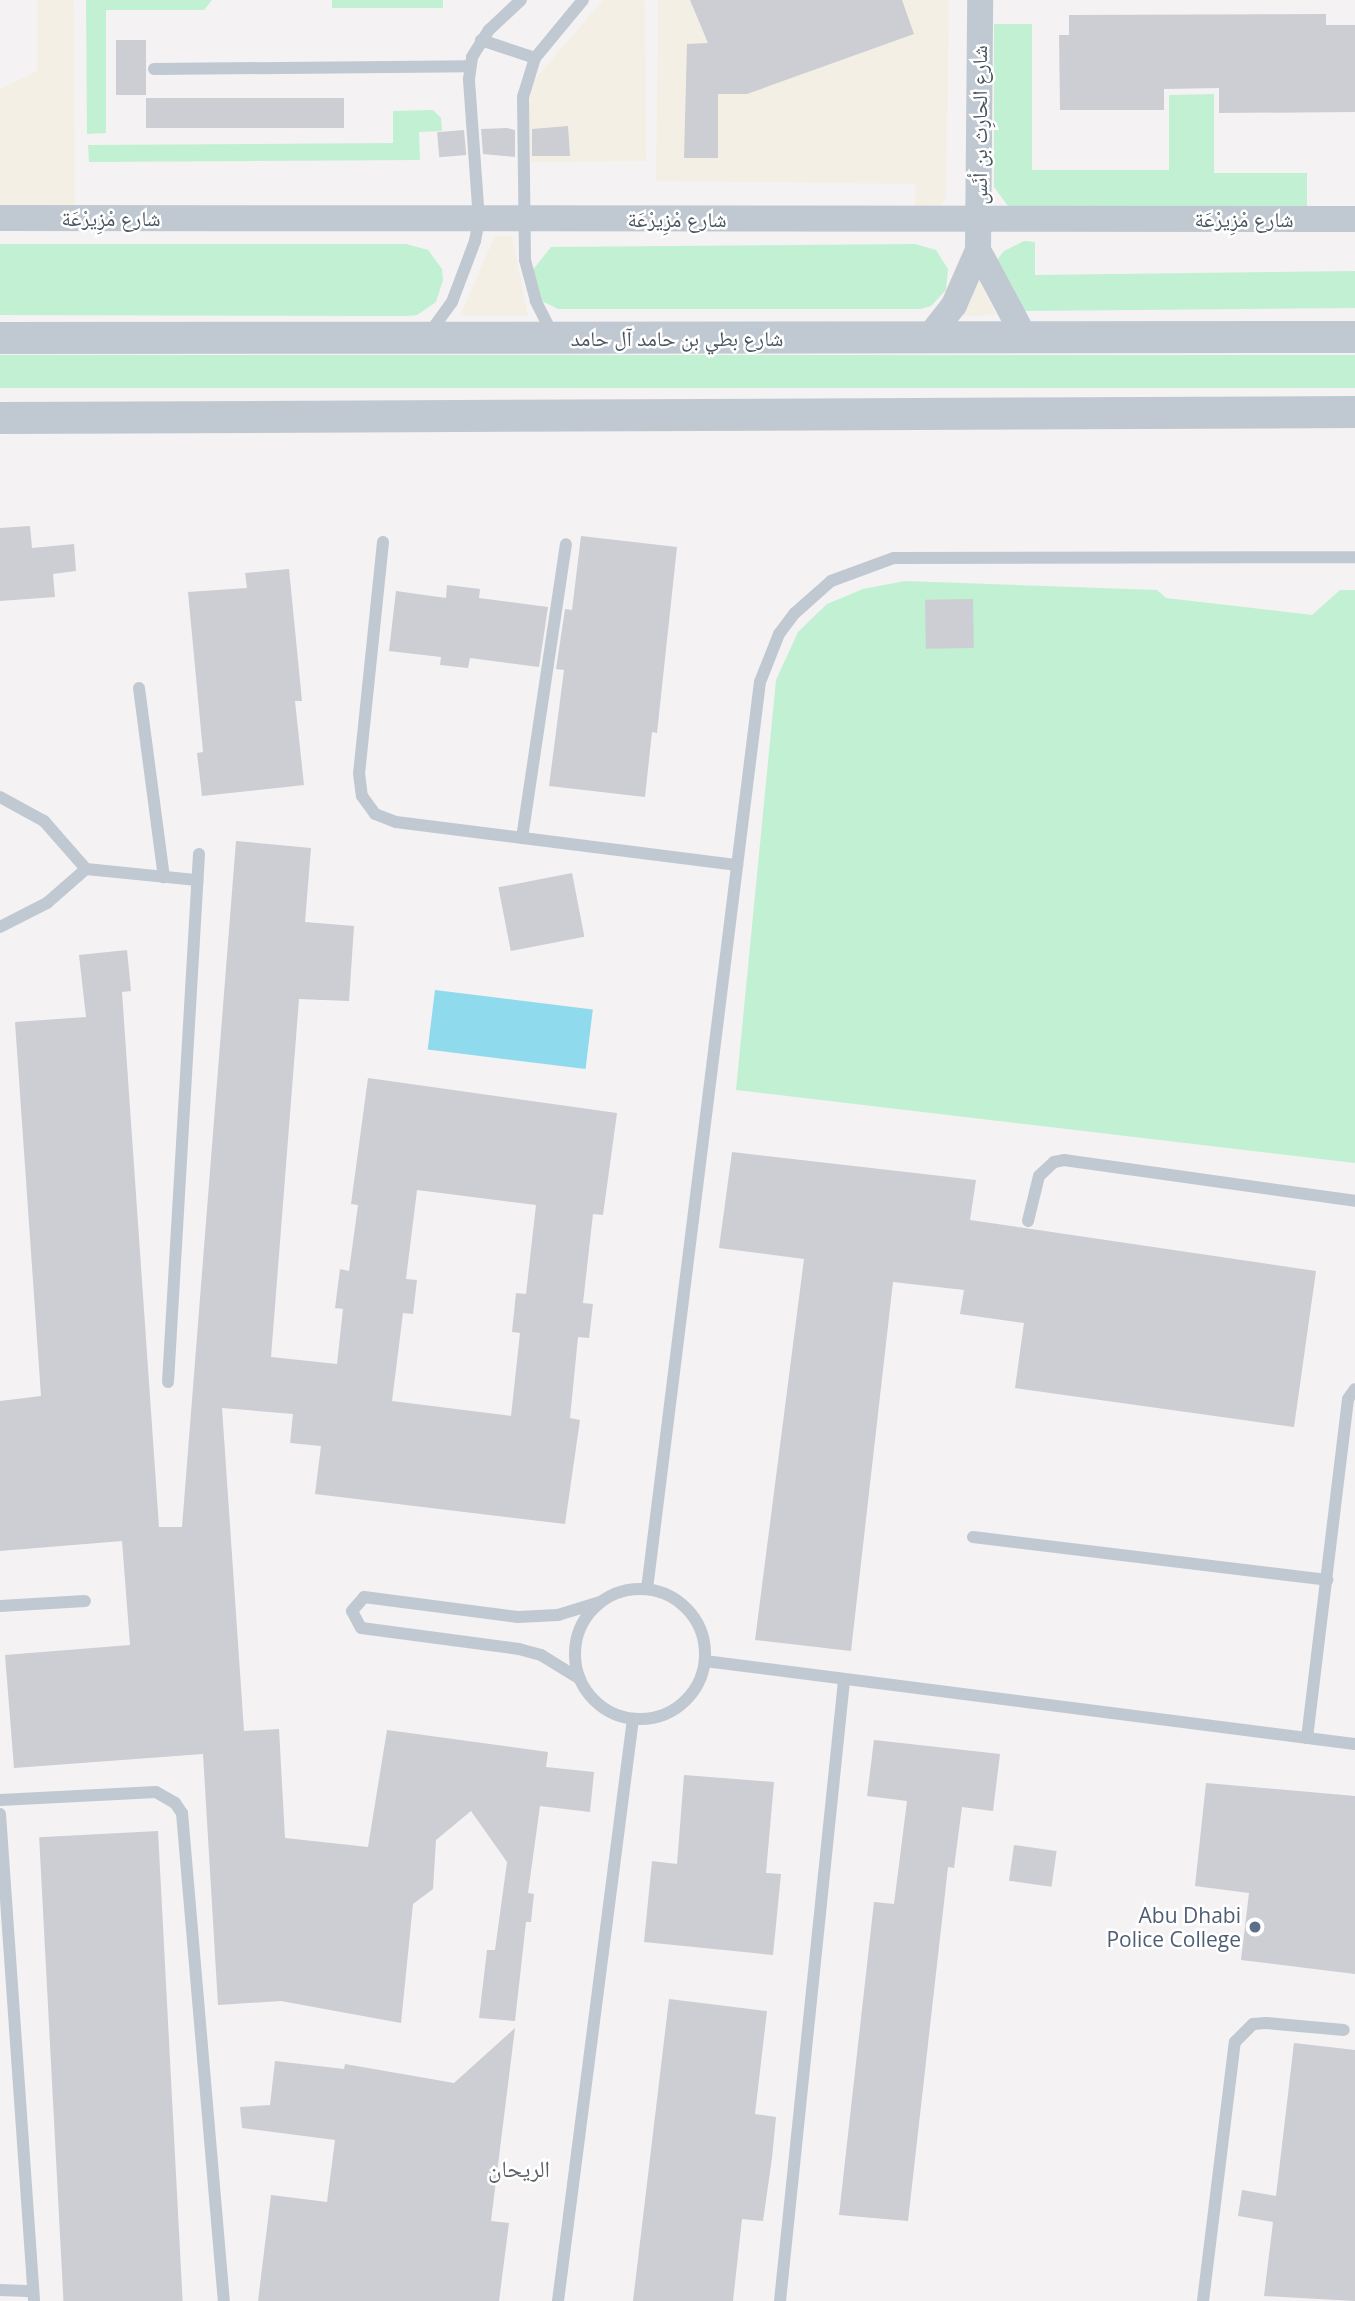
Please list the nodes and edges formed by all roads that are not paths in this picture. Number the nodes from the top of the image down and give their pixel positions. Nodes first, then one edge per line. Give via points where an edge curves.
1 (521, 0) edge
2 (583, 0) edge
3 (980, 0) edge
4 (481, 40) junction
5 (535, 58) junction
6 (470, 66) junction
7 (154, 68) dead end
8 (0, 218) edge
9 (523, 218) junction
10 (1355, 219) edge
11 (479, 220) junction
12 (979, 220) junction
13 (978, 250) junction
14 (4, 335) edge
15 (929, 337) junction
16 (1355, 337) edge
17 (426, 338) junction
18 (1025, 338) junction
19 (555, 339) junction
20 (1355, 412) edge
21 (0, 418) edge
22 (383, 542) dead end
23 (566, 544) dead end
24 (1355, 557) edge
25 (139, 688) dead end
26 (0, 797) edge
27 (522, 838) junction
28 (199, 854) dead end
29 (737, 865) junction
30 (86, 869) junction
31 (163, 877) junction
32 (197, 880) junction
33 (0, 927) edge
34 (1355, 1201) edge
35 (1028, 1221) dead end
36 (168, 1382) dead end
37 (1355, 1389) edge
38 (973, 1536) dead end
39 (1327, 1580) junction
40 (648, 1589) junction
41 (85, 1601) dead end
42 (600, 1602) junction
43 (0, 1606) edge
44 (705, 1661) junction
45 (580, 1679) junction
46 (844, 1681) junction
47 (633, 1719) junction
48 (1307, 1738) junction
49 (1355, 1744) edge
50 (0, 1800) edge
51 (0, 1814) edge
52 (1344, 2030) dead end
53 (0, 2290) edge
54 (34, 2296) edge
55 (224, 2301) edge
56 (558, 2301) edge
57 (780, 2301) edge
58 (1203, 2301) edge

1 - 4 lane
2 - 5 lane
3 - 12 street, شارع الحارِث بن أنَس
4 - 5 lane
4 - 6 lane
5 - 9 lane via 523,97
6 - 7 lane
6 - 11 lane
8 - 11 street, شارع مْزِيرْعَة
9 - 11 street, شارع مْزِيرْعَة
9 - 12 street, شارع مْزِيرْعَة
9 - 19 lane via 529,281
10 - 12 street, شارع مْزِيرْعَة
11 - 17 lane via 462,283
12 - 13 street, شارع الحارِث بن أنَس
13 - 15 street, شارع الحارِث بن أنَس via 954,306
13 - 18 street
14 - 17 street, شارع بطي بن حامد آل حامد
15 - 18 street, شارع بطي بن حامد آل حامد
15 - 19 street, شارع بطي بن حامد آل حامد
16 - 18 street, شارع بطي بن حامد آل حامد
17 - 19 street, شارع بطي بن حامد آل حامد
20 - 21 street
22 - 27 lane via 359,774 362,796 385,820
23 - 27 lane
24 - 29 lane via 916,557 850,570 813,594 795,613 768,657 760,682
25 - 31 lane
26 - 30 lane via 44,821
27 - 29 lane
28 - 32 lane
29 - 40 lane
30 - 31 lane
30 - 33 lane via 47,903
31 - 32 lane
32 - 36 lane
34 - 35 lane via 1064,1160 1054,1161 1039,1176
37 - 39 lane via 1348,1399
38 - 39 lane
39 - 48 lane
40 - 42 lane via 631,1589
40 - 44 lane via 664,1593 691,1613 705,1644
41 - 43 lane
42 - 45 lane via 584,1622 575,1646
42 - 45 lane via 558,1615 518,1617 364,1597 352,1611 361,1628 519,1649
44 - 46 lane
44 - 47 lane via 692,1693 680,1705 649,1718
45 - 47 lane via 601,1706
46 - 48 lane
46 - 57 lane
47 - 56 lane
48 - 49 lane
50 - 55 lane via 156,1792 176,1803 183,1813
51 - 54 lane
52 - 58 lane via 1253,2024 1235,2042
53 - 54 lane

